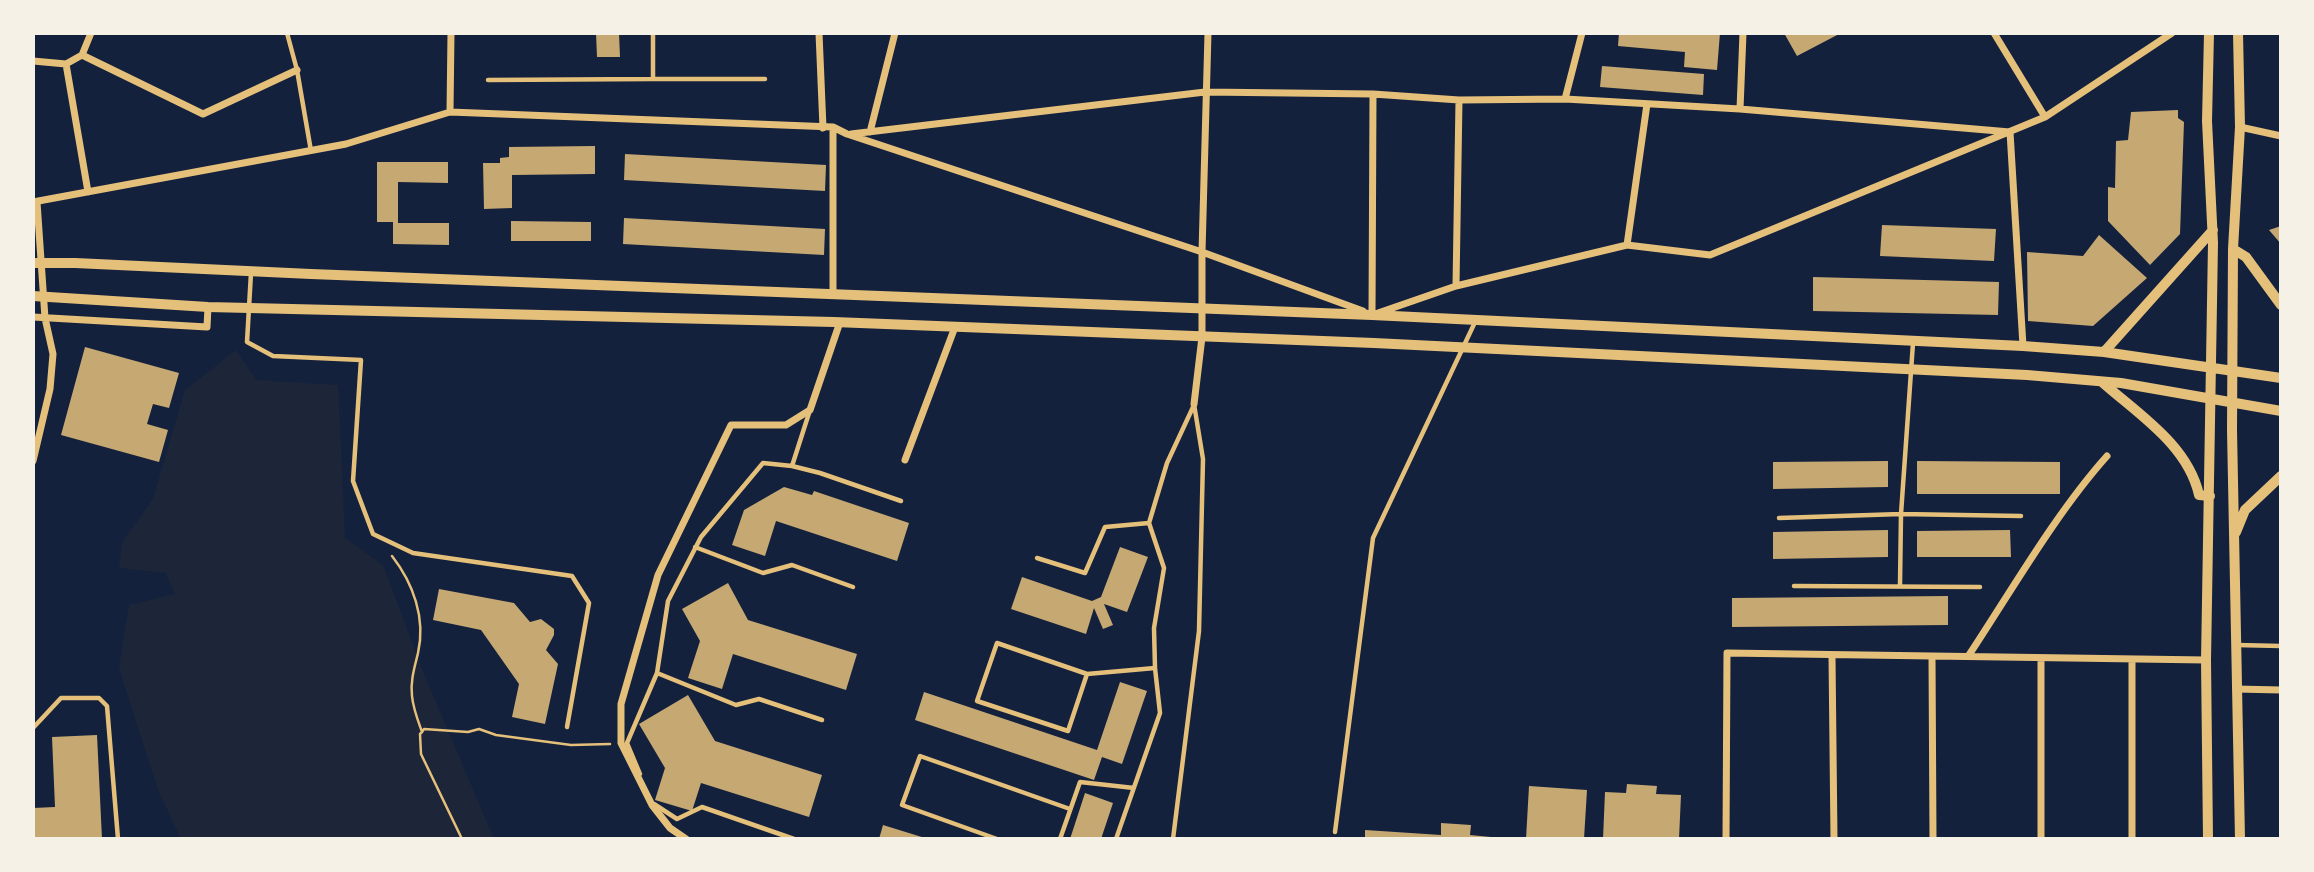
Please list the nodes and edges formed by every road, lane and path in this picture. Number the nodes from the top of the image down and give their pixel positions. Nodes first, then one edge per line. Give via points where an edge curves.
1 (90, 33) edge
2 (287, 33) edge
3 (451, 33) edge
4 (653, 33) edge
5 (819, 33) edge
6 (895, 33) edge
7 (1208, 33) edge
8 (1582, 33) edge
9 (1743, 33) edge
10 (1994, 33) edge
11 (2172, 33) edge
12 (2209, 33) edge
13 (2238, 33) edge
14 (82, 55) junction
15 (33, 61) edge
16 (66, 64) junction
17 (297, 70) junction
18 (653, 79) junction
19 (765, 79) dead end
20 (488, 80) dead end
21 (1205, 92) junction
22 (1373, 94) junction
23 (1565, 99) junction
24 (1459, 100) junction
25 (1647, 104) junction
26 (1740, 108) junction
27 (450, 113) junction
28 (2045, 117) junction
29 (833, 127) junction
30 (2240, 127) junction
31 (823, 128) junction
32 (870, 132) junction
33 (2010, 132) junction
34 (847, 134) junction
35 (2281, 136) edge
36 (311, 151) junction
37 (88, 192) junction
38 (35, 202) edge
39 (2213, 230) junction
40 (37, 234) edge
41 (1627, 245) junction
42 (2233, 249) junction
43 (1202, 252) junction
44 (33, 263) edge
45 (252, 271) junction
46 (1456, 286) junction
47 (833, 294) junction
48 (33, 296) edge
49 (2281, 305) edge
50 (208, 307) junction
51 (249, 308) junction
52 (1201, 309) junction
53 (1373, 315) junction
54 (33, 317) edge
55 (45, 318) junction
56 (1476, 320) junction
57 (840, 322) junction
58 (955, 327) junction
59 (1202, 337) junction
60 (1913, 342) junction
61 (2023, 346) junction
62 (1463, 347) junction
63 (2104, 352) junction
64 (2211, 366) junction
65 (1909, 370) junction
66 (2233, 370) junction
67 (2281, 378) edge
68 (2102, 382) junction
69 (2210, 399) junction
70 (2233, 403) junction
71 (1194, 404) junction
72 (810, 410) junction
73 (2281, 411) edge
74 (2107, 456) dead end
75 (905, 460) dead end
76 (33, 461) edge
77 (792, 466) junction
78 (2281, 476) edge
79 (2210, 496) junction
80 (901, 501) dead end
81 (1901, 514) junction
82 (2021, 516) dead end
83 (1779, 518) dead end
84 (1149, 523) junction
85 (2234, 537) junction
86 (387, 541) junction
87 (695, 547) junction
88 (1037, 558) dead end
89 (1900, 585) junction
90 (1794, 586) dead end
91 (852, 587) dead end
92 (1980, 587) dead end
93 (2236, 645) junction
94 (2281, 646) edge
95 (1969, 655) junction
96 (1832, 656) junction
97 (1932, 657) junction
98 (2041, 658) junction
99 (2132, 659) junction
100 (2206, 660) junction
101 (1155, 668) junction
102 (657, 673) junction
103 (1087, 674) junction
104 (2236, 689) junction
105 (2281, 690) edge
106 (822, 720) dead end
107 (567, 727) dead end
108 (33, 728) edge
109 (422, 732) junction
110 (623, 747) junction
111 (1134, 788) junction
112 (1070, 809) junction
113 (1335, 832) dead end
114 (1726, 837) edge
115 (1834, 837) edge
116 (1933, 837) edge
117 (118, 839) edge
118 (462, 839) edge
119 (686, 839) edge
120 (794, 839) edge
121 (997, 839) edge
122 (1060, 839) edge
123 (1116, 839) edge
124 (1173, 839) edge
125 (2041, 839) edge
126 (2132, 839) edge
127 (2208, 839) edge
128 (2240, 839) edge

1 - 14 street
2 - 17 lane
3 - 27 street
4 - 18 lane
5 - 31 street
6 - 32 street
7 - 21 street
8 - 23 street
9 - 26 street
10 - 28 street
11 - 28 street
12 - 39 street via 2207,121
13 - 30 street
14 - 16 street
14 - 17 street via 203,114
15 - 16 street
16 - 37 street
17 - 36 lane
18 - 19 lane
18 - 20 lane
21 - 22 street
21 - 32 street
21 - 43 street
22 - 24 street
22 - 53 street
23 - 24 street
23 - 25 street
24 - 46 street
25 - 26 street
25 - 41 street
26 - 33 street
27 - 31 street
27 - 36 street
28 - 33 street
29 - 31 street
29 - 34 street
29 - 47 street
30 - 35 street
30 - 42 street
32 - 34 street
33 - 41 street via 1710,255
33 - 61 street
34 - 43 street
36 - 37 street
37 - 38 street
38 - 40 street
39 - 63 street
39 - 64 street
40 - 55 street
41 - 46 street
42 - 49 street via 2246,257
42 - 66 street
43 - 52 street
43 - 53 street
44 - 45 street
45 - 47 street
45 - 51 lane
46 - 53 street
47 - 52 street
48 - 50 street
50 - 51 street
50 - 55 street via 208,327
51 - 57 street
51 - 86 lane via 247,341 273,356 361,360 353,481 373,534
52 - 53 street
52 - 59 street
53 - 56 street
54 - 55 street
55 - 76 street via 53,354
56 - 60 street
56 - 62 lane
57 - 58 street
57 - 72 street
58 - 59 street
58 - 75 street
59 - 62 street
59 - 71 street
60 - 61 street
60 - 65 lane
61 - 63 street
62 - 65 street
62 - 113 lane via 1373,538
63 - 64 street
64 - 66 street
64 - 69 street
65 - 68 street
65 - 81 lane
66 - 67 street
66 - 70 street
68 - 69 street
68 - 79 street via 2176,447 2199,495
69 - 70 street
69 - 79 street
70 - 73 street
70 - 85 street
71 - 84 lane via 1167,463
71 - 124 lane via 1203,459 1199,631
72 - 77 lane
72 - 110 street via 786,425 731,425 658,575 621,704
74 - 95 street
77 - 80 lane
77 - 87 lane via 763,463
78 - 85 street via 2245,510
79 - 100 street
81 - 82 lane
81 - 83 lane
81 - 89 lane
84 - 88 lane via 1105,527 1085,573
84 - 101 lane via 1164,568 1154,628
85 - 93 street
86 - 107 lane via 413,553 572,576 589,603
86 - 109 path via 387,551 417,602 419,652 411,695
87 - 91 lane via 763,573 792,565
87 - 102 lane via 668,601
89 - 90 lane
89 - 92 lane
93 - 94 lane
93 - 104 street
95 - 97 street
95 - 98 street
96 - 97 street
96 - 114 street via 1727,653
96 - 115 street
97 - 116 street
98 - 99 street
98 - 125 street
99 - 100 street
99 - 126 street
100 - 127 street
101 - 103 lane
101 - 111 lane via 1160,713
102 - 106 lane via 736,705 759,699
102 - 120 lane via 627,743 653,802 677,819 702,807
103 - 103 lane via 997,643 977,701 1068,731
104 - 105 street
104 - 128 street
108 - 117 lane via 61,698 99,698 107,706
109 - 110 path via 480,729 512,738
109 - 118 path via 421,754
110 - 119 street via 652,806
111 - 112 lane via 1080,782
111 - 123 lane
112 - 121 lane via 919,756 902,805
112 - 122 lane

